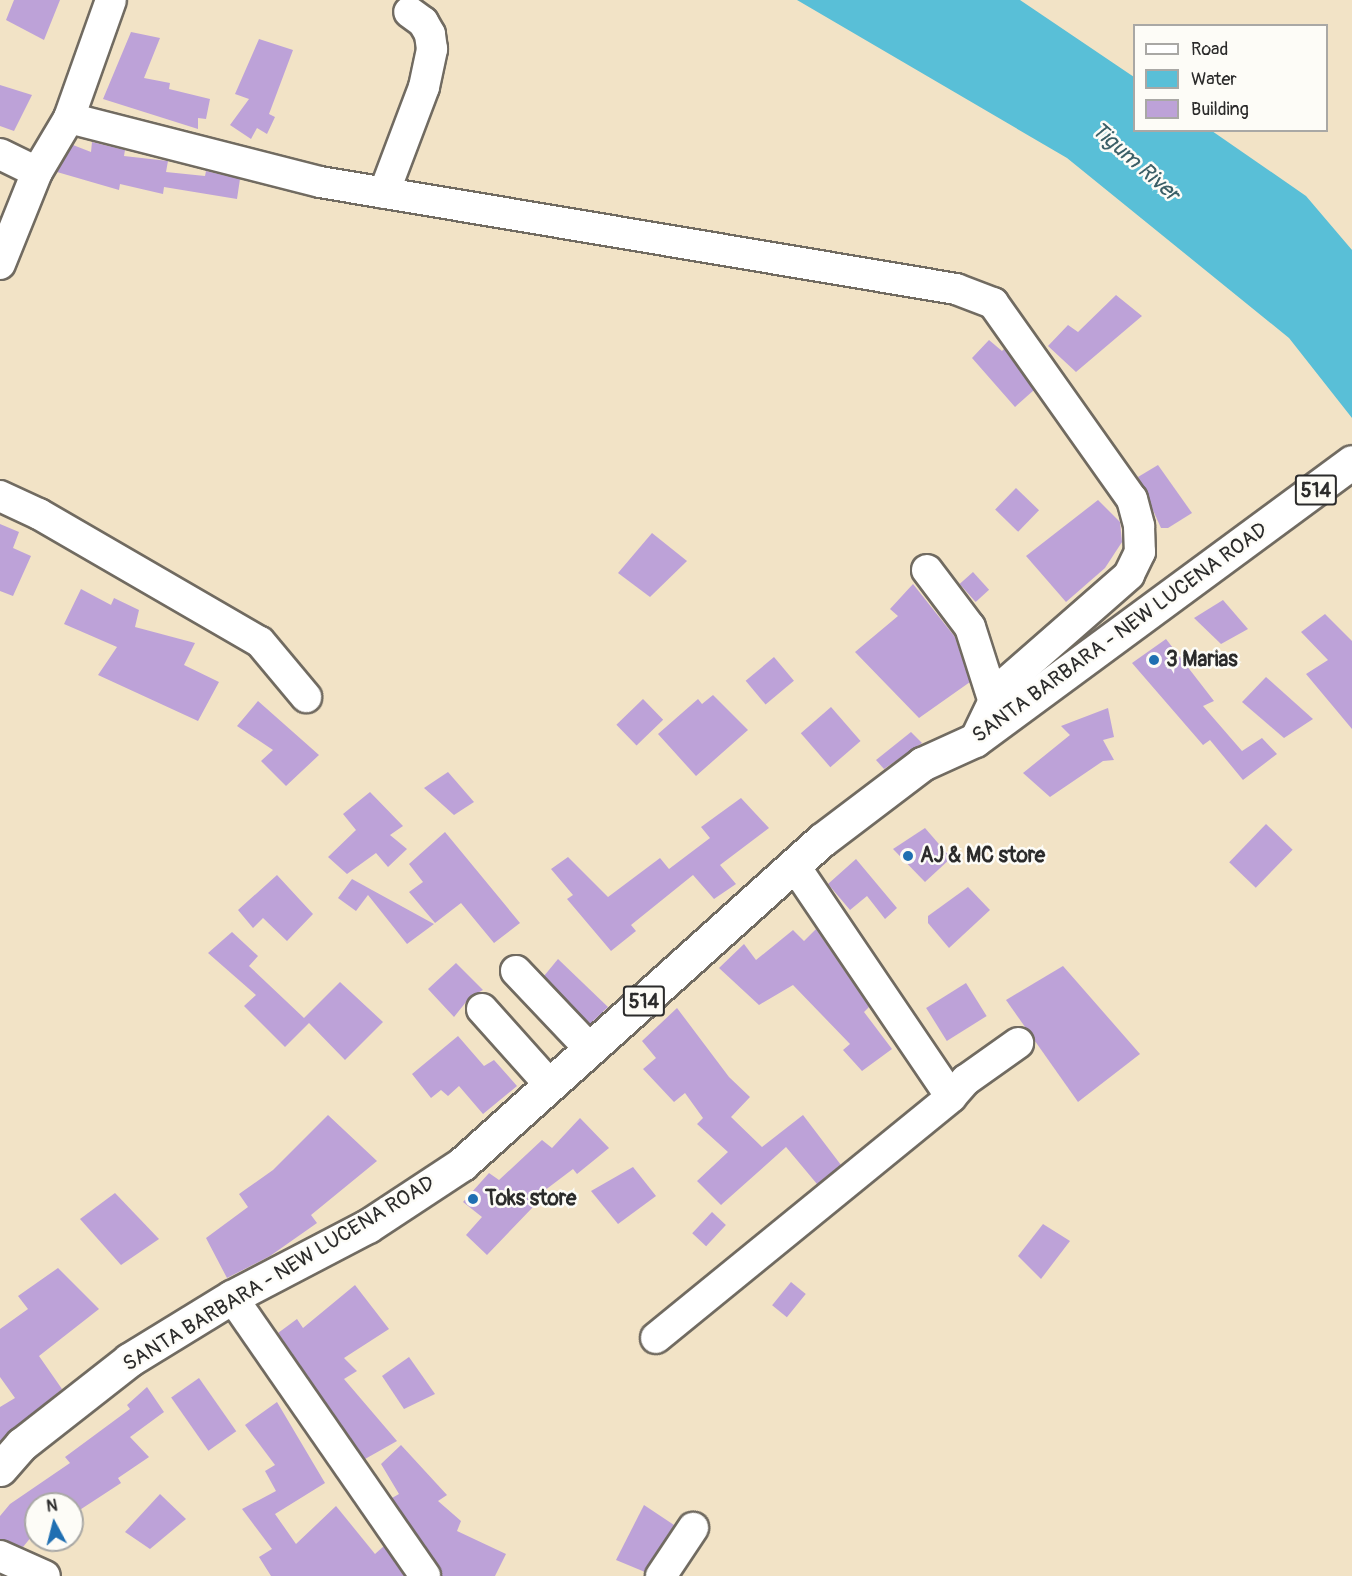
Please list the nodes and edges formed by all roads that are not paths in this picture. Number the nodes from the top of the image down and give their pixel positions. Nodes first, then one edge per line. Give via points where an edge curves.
1 (111, 0) edge
2 (409, 12) dead end
3 (69, 118) junction
4 (0, 154) edge
5 (37, 172) junction
6 (384, 193) junction
7 (0, 264) edge
8 (1352, 462) edge
9 (0, 496) edge
10 (927, 570) dead end
11 (306, 697) dead end
12 (993, 699) junction
13 (975, 740) junction
14 (794, 865) junction
15 (516, 971) dead end
16 (482, 1009) dead end
17 (1018, 1043) dead end
18 (590, 1049) junction
19 (550, 1085) junction
20 (951, 1097) junction
21 (232, 1297) junction
22 (656, 1338) dead end
23 (0, 1469) edge
24 (693, 1528) dead end
25 (0, 1556) edge
26 (45, 1576) edge
27 (425, 1576) edge
28 (661, 1576) edge

1 - 3 street
2 - 6 street via 427,28 432,49 424,87
3 - 5 street
3 - 6 street via 320,182
4 - 5 street
5 - 7 street
6 - 12 street via 956,289 993,303 1132,499 1140,552 1129,574 1000,688
8 - 13 main road, SANTA BARBARA - NEW LUCENA ROAD / 514
9 - 11 street via 39,514 260,642
10 - 12 street via 970,627
12 - 13 street
13 - 14 main road, SANTA BARBARA - NEW LUCENA ROAD / 514 via 922,764
14 - 18 main road, SANTA BARBARA - NEW LUCENA ROAD / 514
14 - 20 street
15 - 18 street
16 - 19 street
17 - 20 street via 966,1080
18 - 19 main road, SANTA BARBARA - NEW LUCENA ROAD / 514
19 - 21 main road, SANTA BARBARA - NEW LUCENA ROAD / 514 via 462,1164 368,1226
20 - 22 street
21 - 23 main road, SANTA BARBARA - NEW LUCENA ROAD / 514 via 129,1360 22,1444
21 - 27 street
24 - 28 street
25 - 26 street

